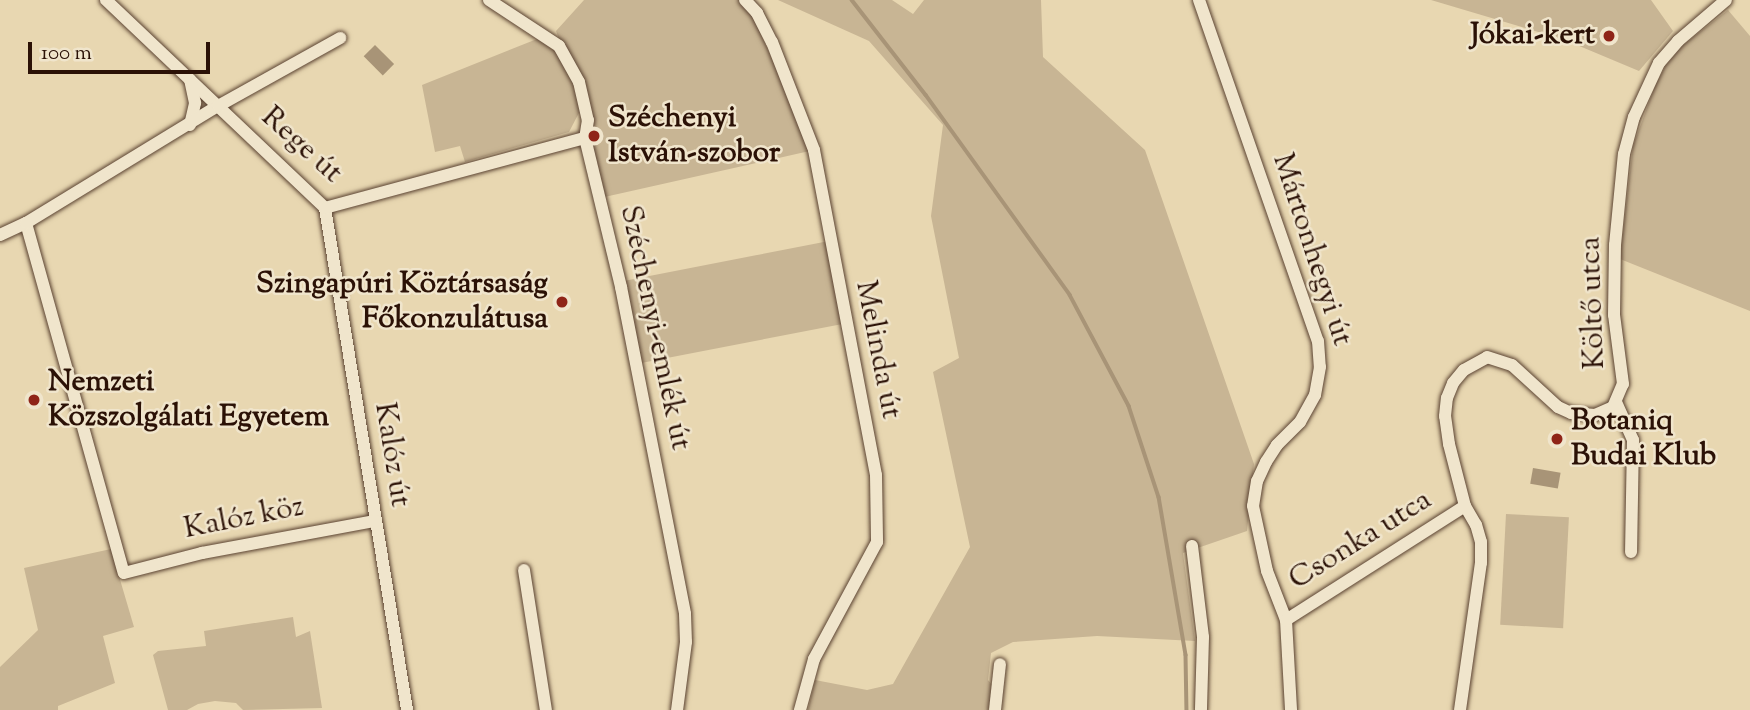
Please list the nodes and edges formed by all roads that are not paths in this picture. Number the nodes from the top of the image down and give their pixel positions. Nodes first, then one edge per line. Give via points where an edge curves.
1 (106, 0) edge
2 (488, 0) edge
3 (745, 0) edge
4 (1199, 0) edge
5 (1726, 0) edge
6 (340, 38) dead end
7 (190, 80) junction
8 (218, 106) junction
9 (190, 125) junction
10 (585, 138) junction
11 (326, 208) junction
12 (26, 223) junction
13 (0, 235) edge
14 (1616, 402) junction
15 (1465, 506) junction
16 (375, 521) junction
17 (1192, 546) dead end
18 (1631, 552) dead end
19 (524, 570) dead end
20 (1286, 620) junction
21 (1000, 664) dead end
22 (407, 710) edge
23 (546, 710) edge
24 (677, 710) edge
25 (800, 710) edge
26 (995, 710) edge
27 (1201, 710) edge
28 (1291, 710) edge
29 (1460, 710) edge

1 - 7 street, Rege út
2 - 10 street, Széchenyi-emlék út via 559,46 579,82 588,120
3 - 25 street, Melinda út via 772,43 814,150 876,475 877,542 814,659
4 - 20 street, Mártonhegyi út via 1318,341 1315,395 1300,422 1266,462 1253,506 1267,571
5 - 14 street, Költő utca via 1659,63 1634,117 1624,155 1615,245 1614,315 1623,384
6 - 8 street
7 - 8 street, Rege út
7 - 9 street via 195,103
8 - 9 street
8 - 11 street, Rege út
9 - 12 street
10 - 11 street, Rege út
10 - 24 street, Széchenyi-emlék út via 621,287 685,614
11 - 16 street, Kalóz út
12 - 13 street
12 - 16 street, Kalóz köz via 124,573 202,553
14 - 15 street, Költő utca via 1595,415 1572,412 1558,407 1512,365 1487,357 1469,366 1453,383 1445,416
14 - 18 street via 1633,440
15 - 20 street, Csonka utca
15 - 29 street, Költő utca via 1481,542 1481,563
16 - 22 street, Kalóz út
17 - 27 street via 1203,637
19 - 23 street
20 - 28 street, Mártonhegyi út
21 - 26 street

